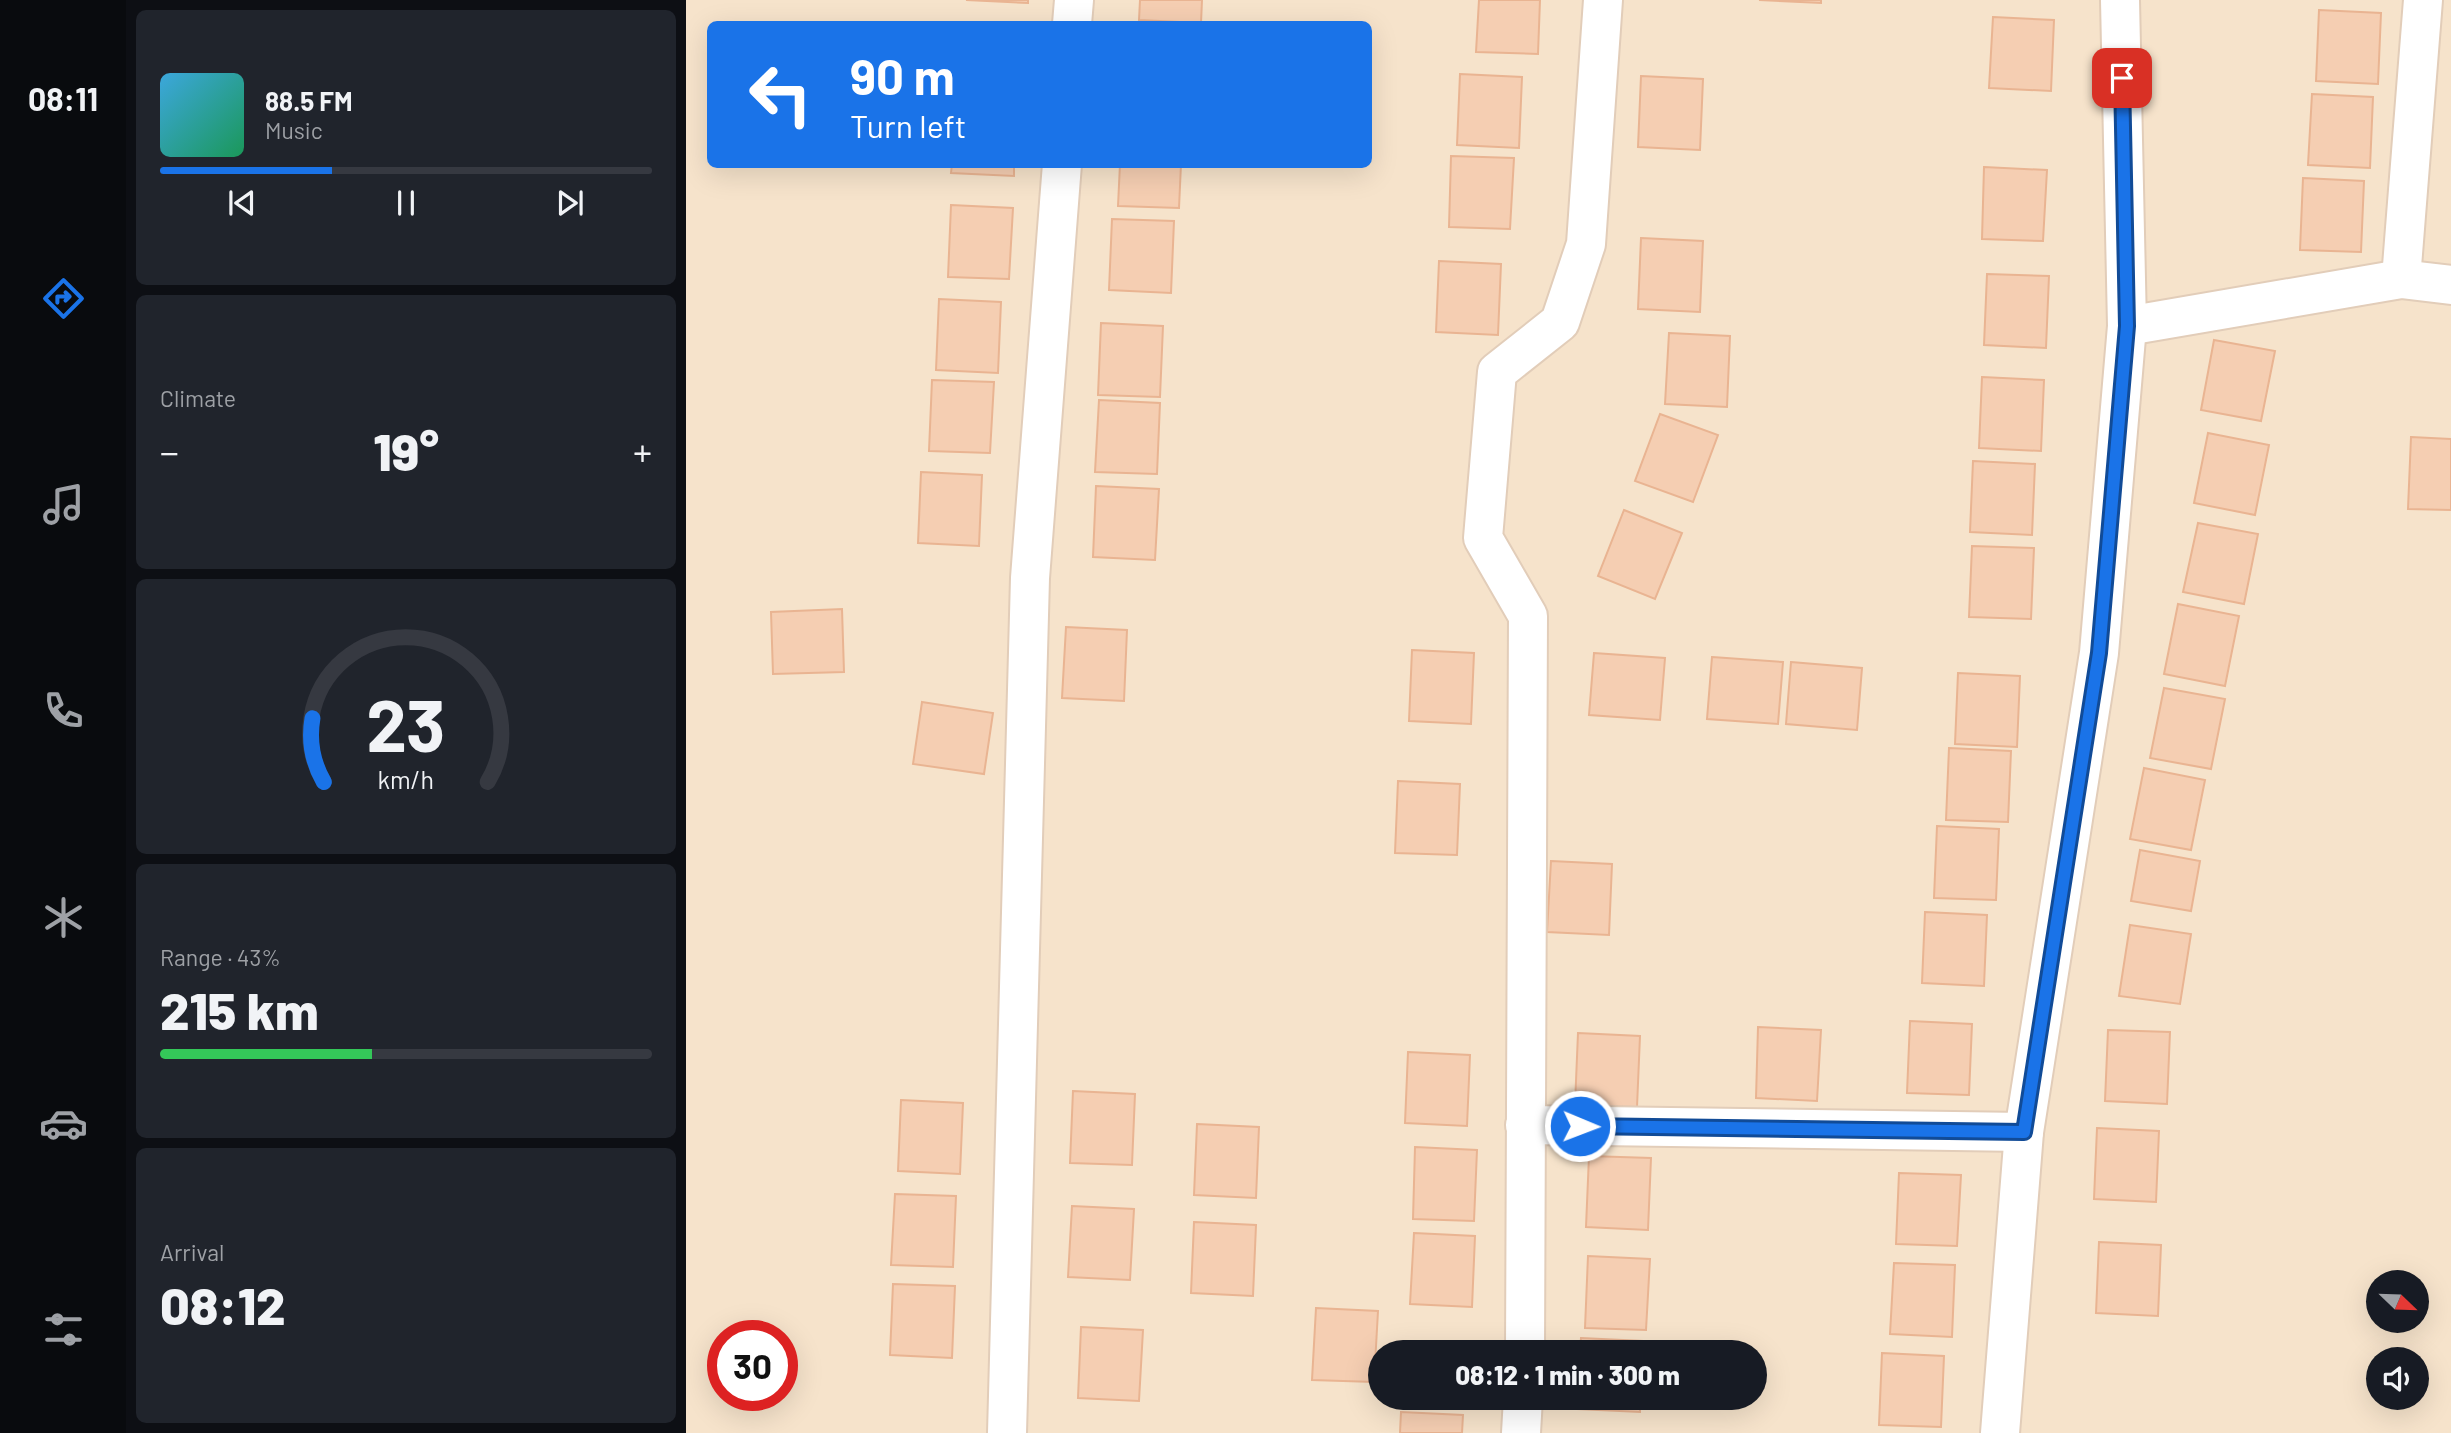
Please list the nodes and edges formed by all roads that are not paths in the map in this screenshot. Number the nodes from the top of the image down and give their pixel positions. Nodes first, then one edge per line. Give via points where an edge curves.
1 (1074, 0) edge
2 (1602, 0) edge
3 (2120, 0) edge
4 (2423, 0) edge
5 (1072, 21) edge
6 (1062, 168) edge
7 (2401, 279) junction
8 (2451, 285) edge
9 (2127, 326) junction
10 (1525, 1125) junction
11 (2024, 1132) junction
12 (1525, 1340) edge
13 (1522, 1410) edge
14 (1007, 1433) edge
15 (1521, 1433) edge
16 (2000, 1433) edge

1 - 5 street
2 - 10 street via 1586,244 1560,322 1497,372 1483,538 1528,615
3 - 9 street
4 - 7 street
6 - 14 street via 1030,578
7 - 8 street
7 - 9 street
9 - 11 street via 2099,653
10 - 11 street
10 - 12 street
11 - 16 street
13 - 15 street

